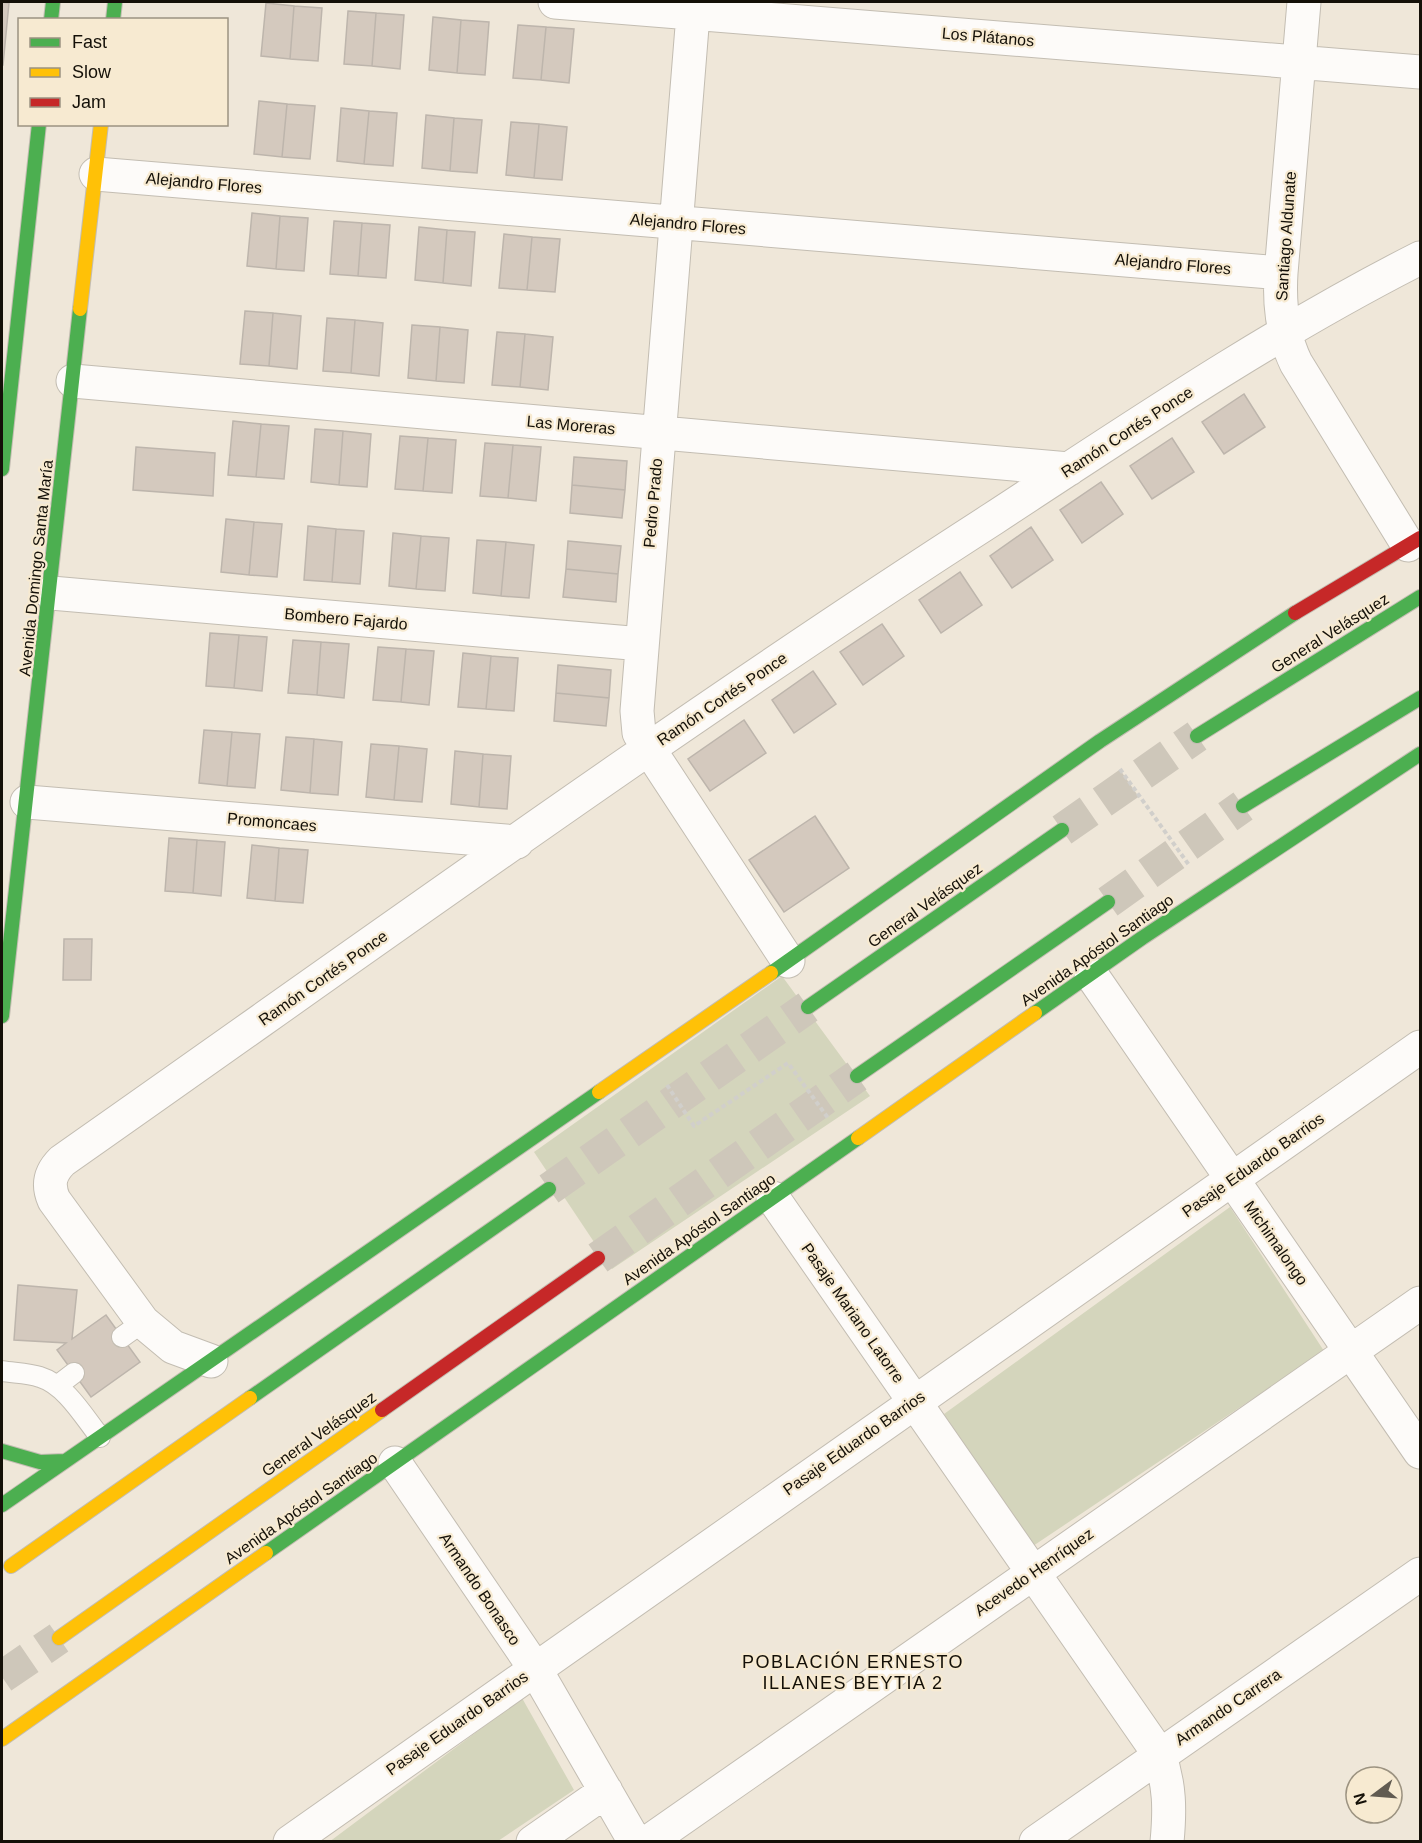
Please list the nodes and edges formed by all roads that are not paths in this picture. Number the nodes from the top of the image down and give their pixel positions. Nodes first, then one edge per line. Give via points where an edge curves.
1 (52, 2) edge
2 (115, 2) edge
3 (555, 2) edge
4 (1304, 2) edge
5 (694, 7) edge
6 (51, 18) edge
7 (113, 18) edge
8 (1299, 62) junction
9 (1420, 72) edge
10 (39, 126) edge
11 (101, 126) edge
12 (96, 174) junction
13 (676, 223) junction
14 (1420, 258) edge
15 (1281, 273) junction
16 (1285, 333) junction
17 (73, 381) junction
18 (5, 395) edge
19 (659, 433) junction
20 (2, 469) edge
21 (1069, 469) junction
22 (1414, 542) edge
23 (51, 593) junction
24 (1420, 597) edge
25 (642, 644) junction
26 (1420, 698) edge
27 (1197, 736) tunnel mouth
28 (649, 749) junction
29 (1420, 754) edge
30 (27, 802) junction
31 (1243, 806) tunnel mouth
32 (1062, 830) tunnel mouth
33 (517, 842) junction
34 (1108, 902) tunnel mouth
35 (788, 961) junction
36 (1091, 974) junction
37 (808, 1007) tunnel mouth
38 (2, 1016) edge
39 (1420, 1047) edge
40 (856, 1076) tunnel mouth
41 (1232, 1180) junction
42 (549, 1189) tunnel mouth
43 (773, 1198) junction
44 (598, 1258) tunnel mouth
45 (1420, 1303) edge
46 (1351, 1351) junction
47 (211, 1361) junction
48 (2, 1371) edge
49 (74, 1373) dead end
50 (57, 1386) junction
51 (914, 1401) junction
52 (100, 1437) junction
53 (2, 1451) edge
54 (1420, 1452) edge
55 (65, 1461) junction
56 (395, 1463) junction
57 (2, 1506) edge
58 (11, 1566) dead end
59 (1034, 1573) junction
60 (1420, 1575) edge
61 (59, 1638) tunnel mouth
62 (534, 1667) junction
63 (2, 1739) edge
64 (1159, 1754) junction
65 (606, 1791) junction
66 (290, 1842) edge
67 (533, 1842) edge
68 (635, 1842) edge
69 (648, 1842) edge
70 (1036, 1842) edge
71 (1167, 1842) edge

1 - 6 main road
2 - 7 main road
3 - 5 street, Los Plátanos
4 - 8 street, Santiago Aldunate
5 - 8 street, Los Plátanos
5 - 13 street, Pedro Prado
8 - 9 street, Los Plátanos
8 - 15 street, Santiago Aldunate
10 - 18 main road
11 - 12 main road, Avenida Domingo Santa María
12 - 13 street, Alejandro Flores
12 - 17 main road, Avenida Domingo Santa María
13 - 15 street, Alejandro Flores
13 - 19 street, Pedro Prado
14 - 16 street, Ramón Cortés Ponce via 1320,310
15 - 16 street, Santiago Aldunate
16 - 21 street, Ramón Cortés Ponce
16 - 22 street, Santiago Aldunate via 1296,363
17 - 19 street, Las Moreras
17 - 23 main road, Avenida Domingo Santa María
18 - 20 main road
19 - 21 street, Las Moreras
19 - 25 street, Pedro Prado
21 - 28 street, Ramón Cortés Ponce
22 - 35 main road via 1288,618 1100,741
23 - 25 street, Bombero Fajardo
23 - 30 main road, Avenida Domingo Santa María
24 - 27 main road, General Velásquez
25 - 28 street, Pedro Prado via 637,711 639,733
26 - 31 main road
28 - 33 street, Ramón Cortés Ponce
28 - 35 street, Pedro Prado
29 - 36 main road, Avenida Apóstol Santiago
30 - 33 street, Promoncaes
30 - 38 main road, Avenida Domingo Santa María
32 - 37 main road, General Velásquez
33 - 47 street, Ramón Cortés Ponce via 62,1161 49,1179 54,1200 132,1329
34 - 40 main road
35 - 47 main road
36 - 41 street, Michimalongo
36 - 43 main road, Avenida Apóstol Santiago
39 - 41 street, Pasaje Eduardo Barrios
41 - 46 street, Michimalongo
41 - 51 street, Pasaje Eduardo Barrios
42 - 58 main road
43 - 51 street, Pasaje Mariano Latorre
43 - 56 main road, Avenida Apóstol Santiago
44 - 61 main road, General Velásquez
45 - 46 street, Acevedo Henríquez
46 - 54 street, Michimalongo
46 - 59 street, Acevedo Henríquez
47 - 52 main road
48 - 50 lane via 38,1376
49 - 50 lane
50 - 52 lane
51 - 59 street, Pasaje Mariano Latorre
51 - 62 street, Pasaje Eduardo Barrios
52 - 55 main road
53 - 55 main road via 40,1462
55 - 57 main road
56 - 62 street, Armando Bonasco
56 - 63 main road, Avenida Apóstol Santiago
59 - 64 street, Pasaje Mariano Latorre
59 - 69 street, Acevedo Henríquez
60 - 64 street, Armando Carrera
62 - 65 street, Armando Bonasco
62 - 66 street, Pasaje Eduardo Barrios
64 - 70 street, Armando Carrera
64 - 71 street, Pasaje Mariano Latorre via 1168,1779
65 - 67 street
65 - 68 street, Armando Bonasco

